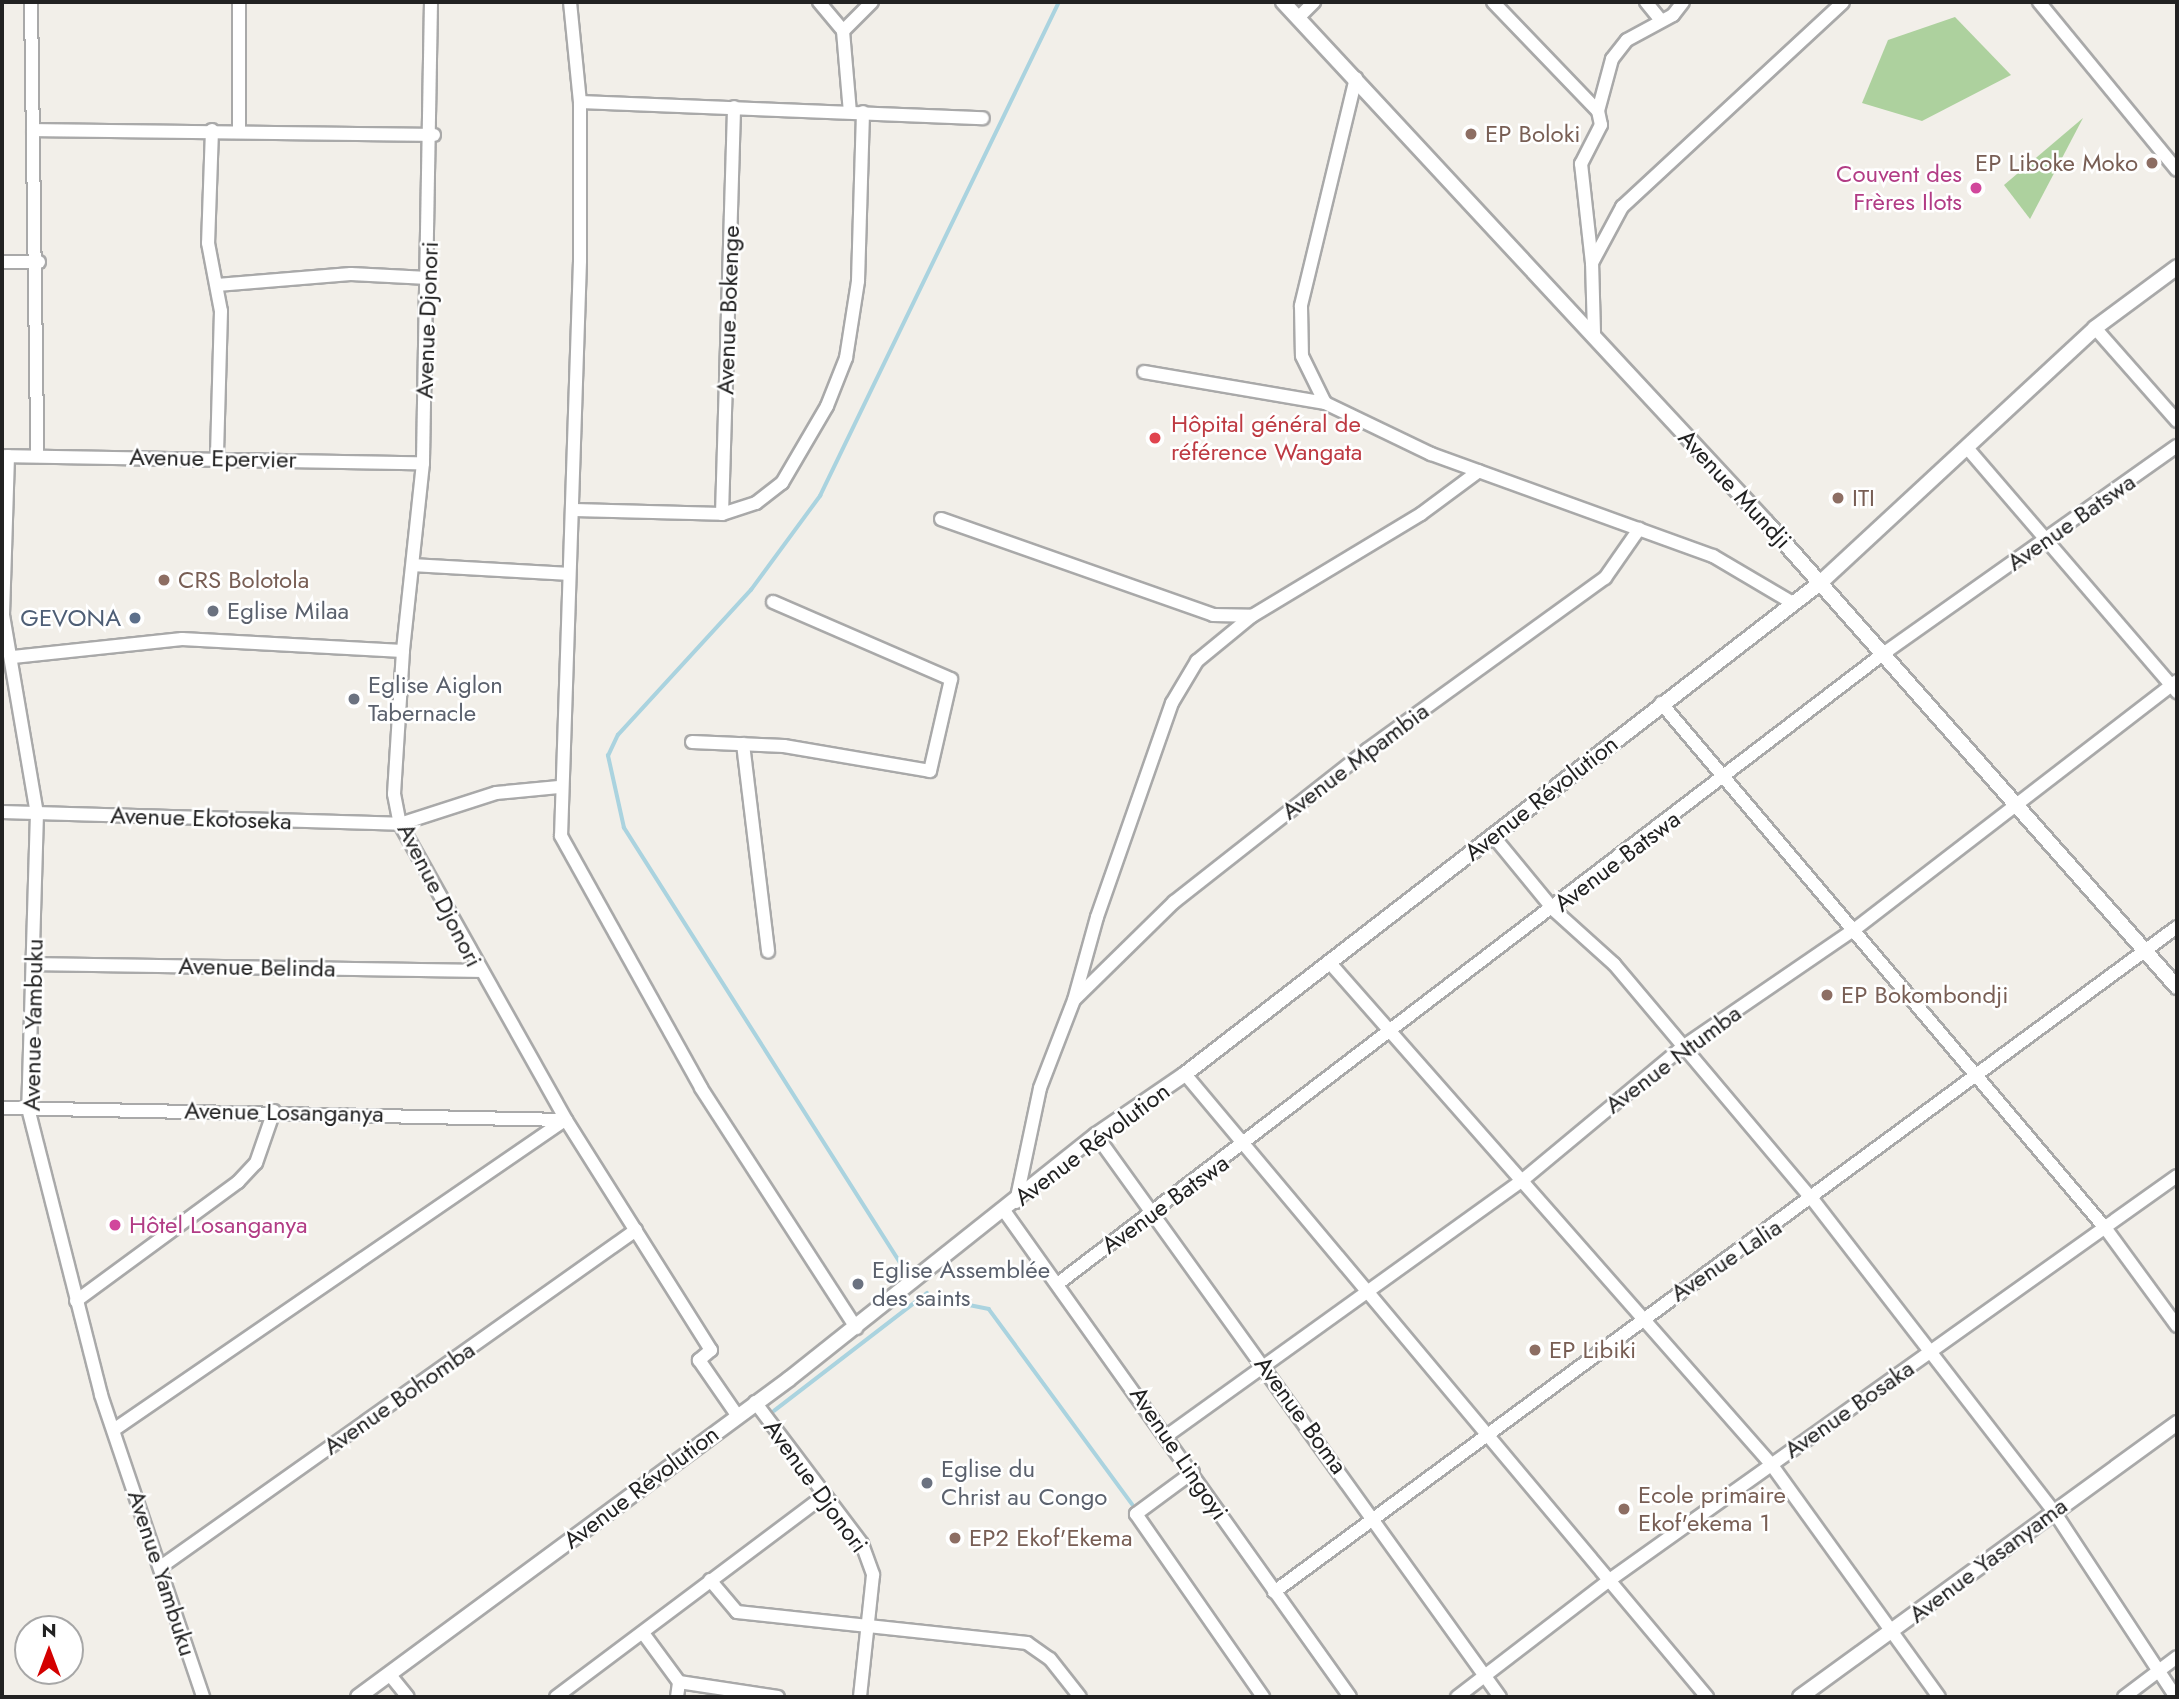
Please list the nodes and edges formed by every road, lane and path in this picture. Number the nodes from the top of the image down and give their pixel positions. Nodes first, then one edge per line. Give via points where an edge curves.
1 (31, 2) edge
2 (239, 2) edge
3 (431, 2) edge
4 (570, 2) edge
5 (819, 2) edge
6 (872, 2) edge
7 (1283, 2) edge
8 (1314, 2) edge
9 (1493, 2) edge
10 (1646, 2) edge
11 (1683, 2) edge
12 (1843, 2) edge
13 (2039, 2) edge
14 (1298, 18) junction
15 (1659, 18) junction
16 (843, 31) junction
17 (1356, 78) junction
18 (580, 102) junction
19 (734, 107) junction
20 (1598, 111) junction
21 (856, 112) junction
22 (983, 118) dead end
23 (33, 130) junction
24 (212, 130) junction
25 (239, 131) junction
26 (434, 135) junction
27 (2177, 170) edge
28 (2, 262) edge
29 (39, 262) junction
30 (1592, 263) junction
31 (2177, 267) edge
32 (428, 278) junction
33 (216, 285) junction
34 (2095, 328) junction
35 (1594, 333) junction
36 (1144, 372) dead end
37 (1325, 403) junction
38 (2177, 421) edge
39 (2177, 446) edge
40 (1968, 449) junction
41 (5, 456) edge
42 (37, 456) junction
43 (217, 456) junction
44 (423, 463) junction
45 (1479, 471) junction
46 (574, 509) junction
47 (722, 514) junction
48 (941, 519) dead end
49 (1639, 529) junction
50 (2043, 542) junction
51 (413, 565) junction
52 (569, 574) junction
53 (1820, 583) junction
54 (773, 602) dead end
55 (1791, 603) junction
56 (1252, 616) junction
57 (403, 651) junction
58 (1883, 654) junction
59 (13, 657) junction
60 (2175, 686) edge
61 (1661, 703) junction
62 (692, 741) dead end
63 (743, 744) junction
64 (1723, 781) junction
65 (559, 787) junction
66 (2016, 800) junction
67 (2, 812) edge
68 (37, 813) junction
69 (400, 824) junction
70 (1494, 837) junction
71 (1554, 910) junction
72 (2177, 927) edge
73 (1855, 929) junction
74 (2146, 949) junction
75 (768, 951) dead end
76 (1330, 963) junction
77 (34, 964) junction
78 (479, 971) junction
79 (2177, 987) edge
80 (1074, 1000) junction
81 (1388, 1032) junction
82 (1684, 1046) junction
83 (1185, 1074) junction
84 (1978, 1075) junction
85 (2, 1108) edge
86 (28, 1108) junction
87 (274, 1111) junction
88 (566, 1120) junction
89 (1097, 1135) junction
90 (1245, 1146) junction
91 (2177, 1176) edge
92 (1525, 1178) junction
93 (1813, 1200) junction
94 (1010, 1207) junction
95 (1153, 1212) junction
96 (2106, 1228) junction
97 (636, 1230) junction
98 (1060, 1282) junction
99 (1366, 1289) junction
100 (76, 1301) junction
101 (1643, 1316) junction
102 (2177, 1326) edge
103 (856, 1328) junction
104 (1931, 1351) junction
105 (1265, 1366) junction
106 (755, 1402) junction
107 (737, 1415) junction
108 (2177, 1423) edge
109 (116, 1429) junction
110 (1488, 1433) junction
111 (1168, 1435) junction
112 (1771, 1464) junction
113 (1193, 1472) junction
114 (825, 1495) junction
115 (2053, 1510) junction
116 (1378, 1520) junction
117 (162, 1566) junction
118 (1611, 1578) junction
119 (710, 1580) junction
120 (1274, 1592) junction
121 (872, 1625) junction
122 (1894, 1630) junction
123 (643, 1633) junction
124 (2177, 1657) edge
125 (2161, 1670) junction
126 (390, 1675) junction
127 (1488, 1679) junction
128 (679, 1682) junction
129 (1072, 1694) edge
130 (203, 1697) edge
131 (358, 1697) edge
132 (408, 1697) edge
133 (556, 1697) edge
134 (677, 1697) edge
135 (778, 1697) edge
136 (860, 1697) edge
137 (1263, 1697) edge
138 (1350, 1697) edge
139 (1457, 1697) edge
140 (1500, 1697) edge
141 (1707, 1697) edge
142 (1800, 1697) edge
143 (1939, 1697) edge
144 (2124, 1697) edge
145 (2176, 1697) edge

1 - 23 street
2 - 25 street
3 - 26 street, Avenue Djonori
4 - 18 street
5 - 16 street
6 - 16 street
7 - 14 street, Avenue Mundji
8 - 14 street
9 - 20 street
10 - 15 street
11 - 15 street
12 - 30 street via 1622,207
13 - 27 street
14 - 17 street, Avenue Mundji
15 - 20 street via 1617,48
16 - 21 street
17 - 35 street, Avenue Mundji
17 - 37 street via 1301,306 1302,356
18 - 19 street
18 - 46 street
19 - 21 street
19 - 47 street, Avenue Bokenge
20 - 30 street via 1601,125 1581,164
21 - 22 street
21 - 47 street via 858,281 846,358 827,407 782,483 756,503
23 - 24 street
23 - 29 street
24 - 25 street
24 - 33 street via 208,243
25 - 26 street
26 - 32 street, Avenue Djonori
28 - 29 street
29 - 42 street
30 - 35 street
31 - 34 street, Avenue Révolution
32 - 33 street via 351,274
32 - 44 street, Avenue Djonori
33 - 43 street
34 - 38 street
34 - 40 street, Avenue Révolution
35 - 53 street, Avenue Mundji
36 - 37 street
37 - 45 street via 1345,418
39 - 50 street, Avenue Batswa
40 - 50 street
40 - 53 street, Avenue Révolution
41 - 42 street, Avenue Epervier
41 - 59 street, Avenue Yambuku via 3,615
42 - 43 street, Avenue Epervier
43 - 44 street, Avenue Epervier
44 - 51 street, Avenue Djonori
45 - 49 street
45 - 56 street via 1421,514
46 - 47 street
46 - 52 street
48 - 56 street via 1213,615
49 - 55 street via 1713,556
49 - 80 street, Avenue Mpambia via 1605,578 1367,750 1185,893
50 - 58 street, Avenue Batswa
50 - 60 street
51 - 52 street
51 - 57 street, Avenue Djonori
52 - 65 street
53 - 55 street, Avenue Révolution
53 - 58 street, Avenue Mundji
54 - 63 street via 867,648 950,679 927,773
55 - 61 street, Avenue Révolution
56 - 80 street via 1197,661 1172,703
57 - 59 street via 182,639
57 - 69 street, Avenue Djonori via 394,794
58 - 64 street, Avenue Batswa
58 - 66 street, Avenue Mundji
59 - 68 street, Avenue Yambuku
60 - 66 street, Avenue Ntumba
61 - 64 street
61 - 70 street, Avenue Révolution
62 - 63 street
63 - 75 street
64 - 71 street, Avenue Batswa
64 - 73 street
65 - 69 street, Avenue Ekotoseka via 496,793
65 - 103 street via 561,836 701,1088
66 - 73 street, Avenue Ntumba
66 - 74 street, Avenue Mundji
67 - 68 street, Avenue Ekotoseka
68 - 69 street, Avenue Ekotoseka
68 - 77 street, Avenue Yambuku
69 - 78 street, Avenue Djonori
70 - 71 street
70 - 76 street, Avenue Révolution
71 - 81 street, Avenue Batswa
71 - 82 street via 1614,964
72 - 74 street, Avenue Lalia
73 - 82 street, Avenue Ntumba
73 - 84 street
74 - 79 street, Avenue Mundji
74 - 84 street, Avenue Lalia
76 - 81 street
76 - 83 street, Avenue Révolution
77 - 78 street, Avenue Belinda
77 - 86 street, Avenue Yambuku
78 - 88 street, Avenue Djonori
80 - 94 street via 1040,1088
81 - 90 street, Avenue Batswa
81 - 92 street
82 - 92 street, Avenue Ntumba
82 - 93 street
83 - 89 street, Avenue Révolution
83 - 90 street
84 - 93 street, Avenue Lalia
84 - 96 street
85 - 86 street, Avenue Losanganya
86 - 87 street, Avenue Losanganya
86 - 100 street, Avenue Yambuku
87 - 88 street, Avenue Losanganya
87 - 100 street via 256,1163 238,1182
88 - 97 street, Avenue Djonori
88 - 109 street
89 - 94 street, Avenue Révolution
89 - 95 street, Avenue Boma
90 - 95 street, Avenue Batswa
90 - 99 street
91 - 96 street, Avenue Bosaka
92 - 99 street, Avenue Ntumba
92 - 101 street
93 - 101 street, Avenue Lalia
93 - 104 street
94 - 98 street, Avenue Lingoyi
94 - 103 street, Avenue Révolution
95 - 98 street, Avenue Batswa
95 - 105 street, Avenue Boma
96 - 102 street
96 - 104 street, Avenue Bosaka
97 - 107 street, Avenue Djonori via 711,1350 699,1360
97 - 117 street, Avenue Bohomba
98 - 111 street, Avenue Lingoyi
99 - 105 street, Avenue Ntumba
99 - 110 street
100 - 109 street, Avenue Yambuku
101 - 110 street, Avenue Lalia
101 - 112 street
103 - 106 street, Avenue Révolution
104 - 112 street, Avenue Bosaka
104 - 115 street
105 - 111 street, Avenue Ntumba
105 - 116 street, Avenue Boma
106 - 107 street, Avenue Révolution
106 - 114 street, Avenue Djonori
107 - 126 street, Avenue Révolution
108 - 115 street, Avenue Yasanyama
109 - 117 street, Avenue Yambuku
110 - 116 street, Avenue Lalia
110 - 118 street
111 - 113 street, Avenue Lingoyi
112 - 118 street, Avenue Bosaka
112 - 122 street
113 - 120 street, Avenue Lingoyi
113 - 137 street via 1136,1514
114 - 119 street
114 - 121 street, Avenue Djonori via 862,1544 873,1575
115 - 122 street, Avenue Yasanyama
115 - 125 street
116 - 120 street, Avenue Lalia
116 - 127 street, Avenue Boma
117 - 130 street, Avenue Yambuku
118 - 127 street, Avenue Bosaka
118 - 141 street
119 - 121 street via 737,1612
119 - 123 street
120 - 138 street, Avenue Lingoyi
121 - 129 street via 1027,1643 1050,1659
121 - 136 street, Avenue Djonori
122 - 142 street, Avenue Yasanyama
122 - 143 street
123 - 128 street
123 - 133 street
124 - 125 street
125 - 144 street
125 - 145 street
126 - 131 street, Avenue Révolution
126 - 132 street
127 - 139 street, Avenue Bosaka
127 - 140 street, Avenue Boma
128 - 134 street
128 - 135 street

